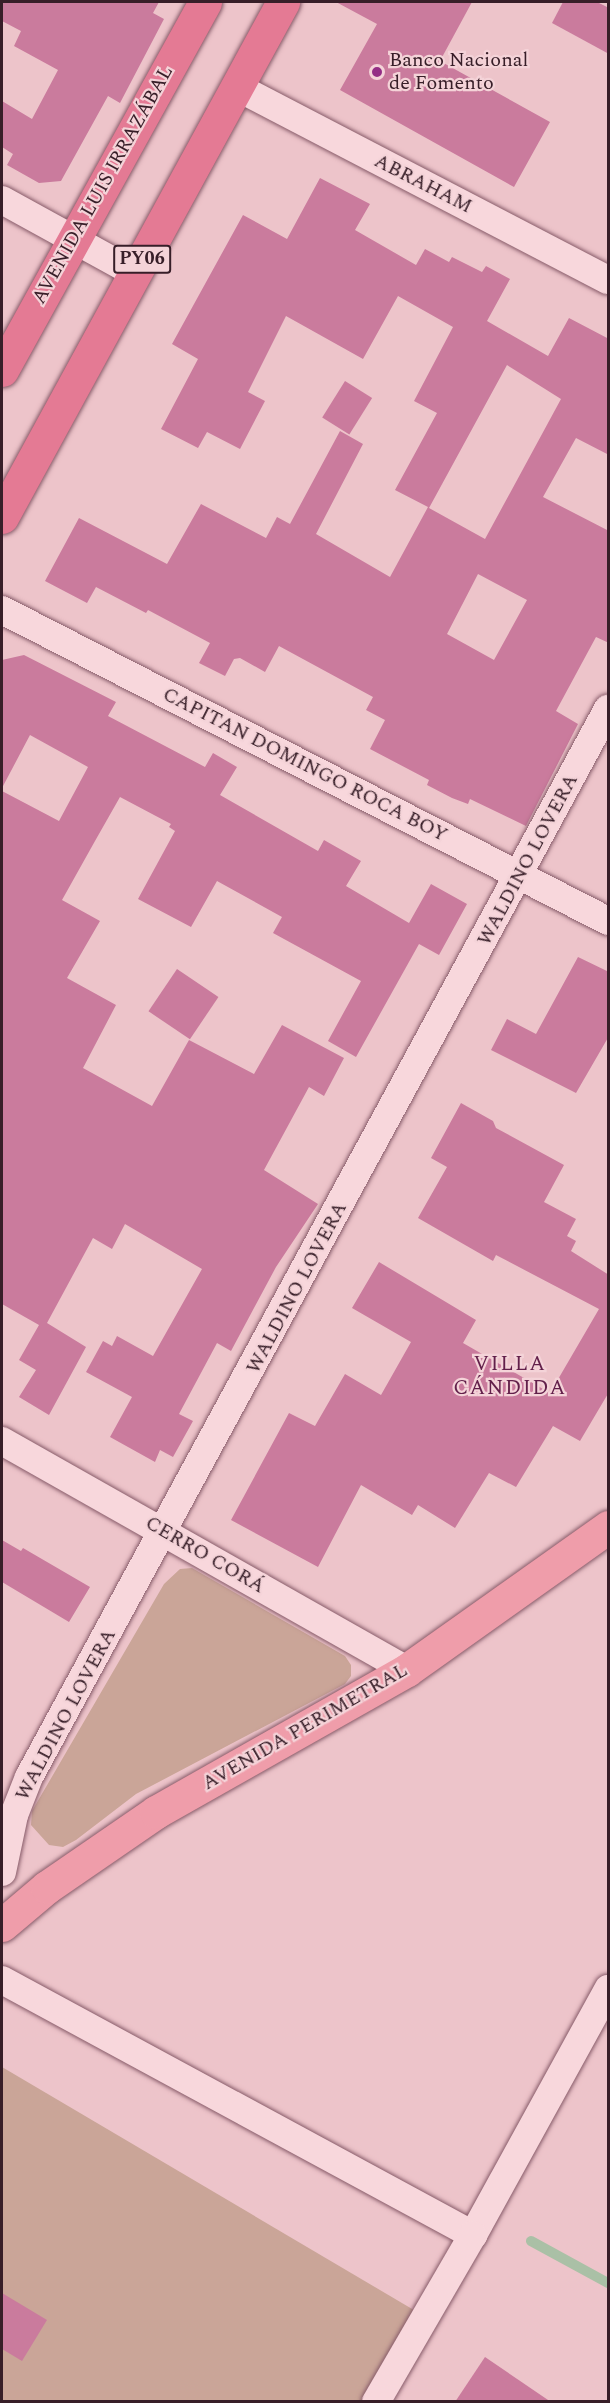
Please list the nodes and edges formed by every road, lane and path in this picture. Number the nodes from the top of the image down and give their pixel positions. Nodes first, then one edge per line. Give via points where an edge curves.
1 (205, 2) edge
2 (283, 2) edge
3 (237, 87) junction
4 (2, 200) edge
5 (73, 239) junction
6 (135, 273) junction
7 (609, 280) edge
8 (2, 370) edge
9 (2, 517) edge
10 (2, 610) edge
11 (609, 709) edge
12 (520, 874) junction
13 (609, 921) edge
14 (2, 1441) edge
15 (609, 1527) edge
16 (165, 1532) junction
17 (407, 1670) junction
18 (2, 1872) edge
19 (2, 1925) edge
20 (2, 1980) edge
21 (609, 1989) edge
22 (473, 2235) junction
23 (376, 2402) edge

1 - 5 highway, AVENIDA LUIS IRRAZÁBAL
2 - 3 highway, PY06
3 - 6 highway, PY06
3 - 7 street, ABRAHAM
4 - 5 street
5 - 6 street
5 - 8 highway, AVENIDA LUIS IRRAZÁBAL
6 - 9 highway, PY06
10 - 12 street, CAPITAN DOMINGO ROCA BOY
11 - 12 street, WALDINO LOVERA
12 - 13 street, CAPITAN DOMINGO ROCA BOY
12 - 16 street, WALDINO LOVERA
14 - 16 street, CERRO CORÁ
15 - 17 main road, AVENIDA PERIMETRAL
16 - 17 street, CERRO CORÁ
16 - 18 street, WALDINO LOVERA via 29,1777 15,1815
17 - 19 main road, AVENIDA PERIMETRAL via 156,1812 47,1887
20 - 22 street
21 - 22 street
22 - 23 street

